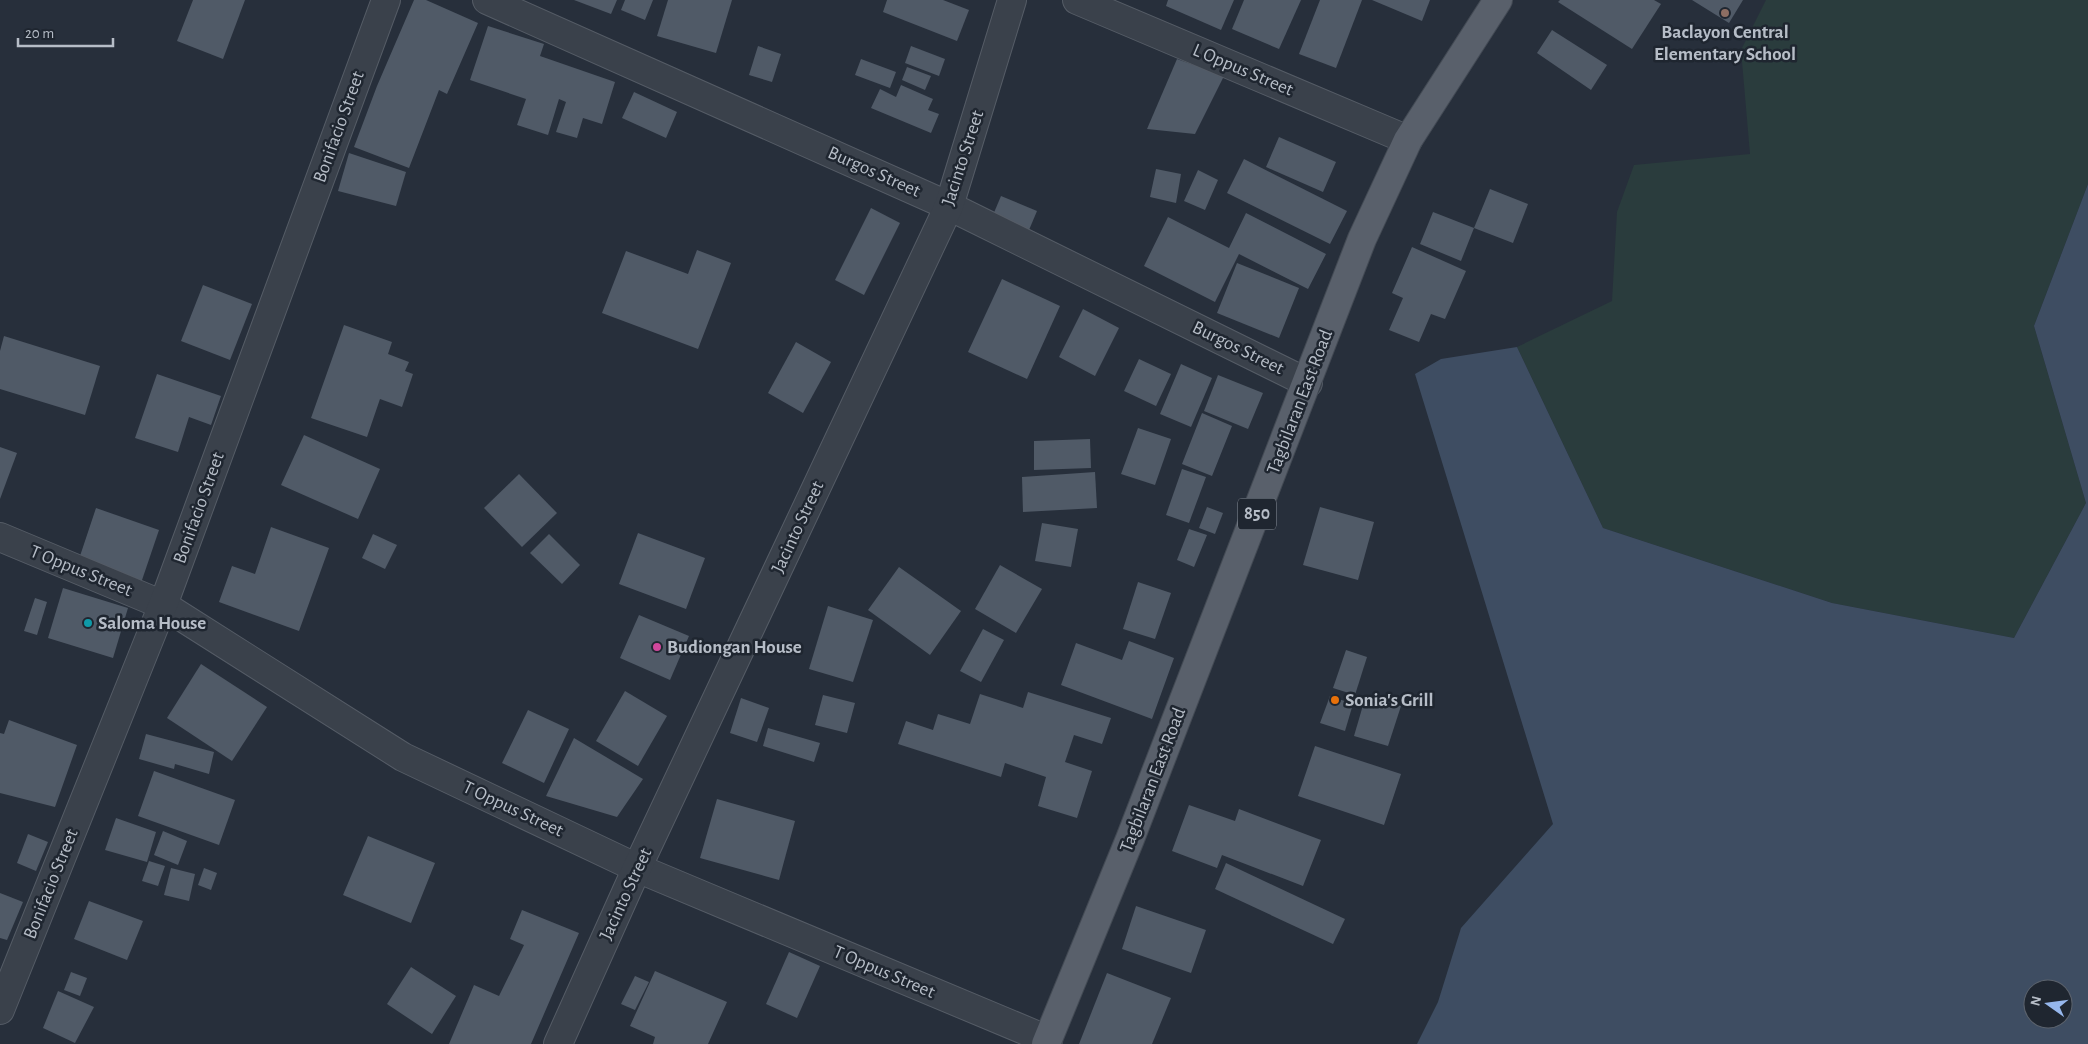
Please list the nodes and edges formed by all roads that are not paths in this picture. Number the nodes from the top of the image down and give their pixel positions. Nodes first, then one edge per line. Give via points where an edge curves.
1 (386, 0) edge
2 (487, 0) edge
3 (1012, 0) edge
4 (1077, 0) edge
5 (1498, 0) edge
6 (1408, 140) junction
7 (949, 206) junction
8 (1308, 383) junction
9 (0, 537) edge
10 (163, 605) junction
11 (637, 868) junction
12 (0, 1010) edge
13 (1047, 1042) edge
14 (558, 1044) edge

1 - 10 street, Bonifacio Street
2 - 7 street, Burgos Street
3 - 7 street, Jacinto Street
4 - 6 street, L Oppus Street
5 - 6 main road, Tagbilaran East Road / 850
6 - 8 main road, Tagbilaran East Road / 850 via 1362,239
7 - 8 street, Burgos Street
7 - 11 street, Jacinto Street
8 - 13 main road, Tagbilaran East Road / 850 via 1134,830
9 - 10 street, T Oppus Street
10 - 11 street, T Oppus Street via 403,758
10 - 12 street, Bonifacio Street
11 - 13 street, T Oppus Street
11 - 14 street, Jacinto Street

